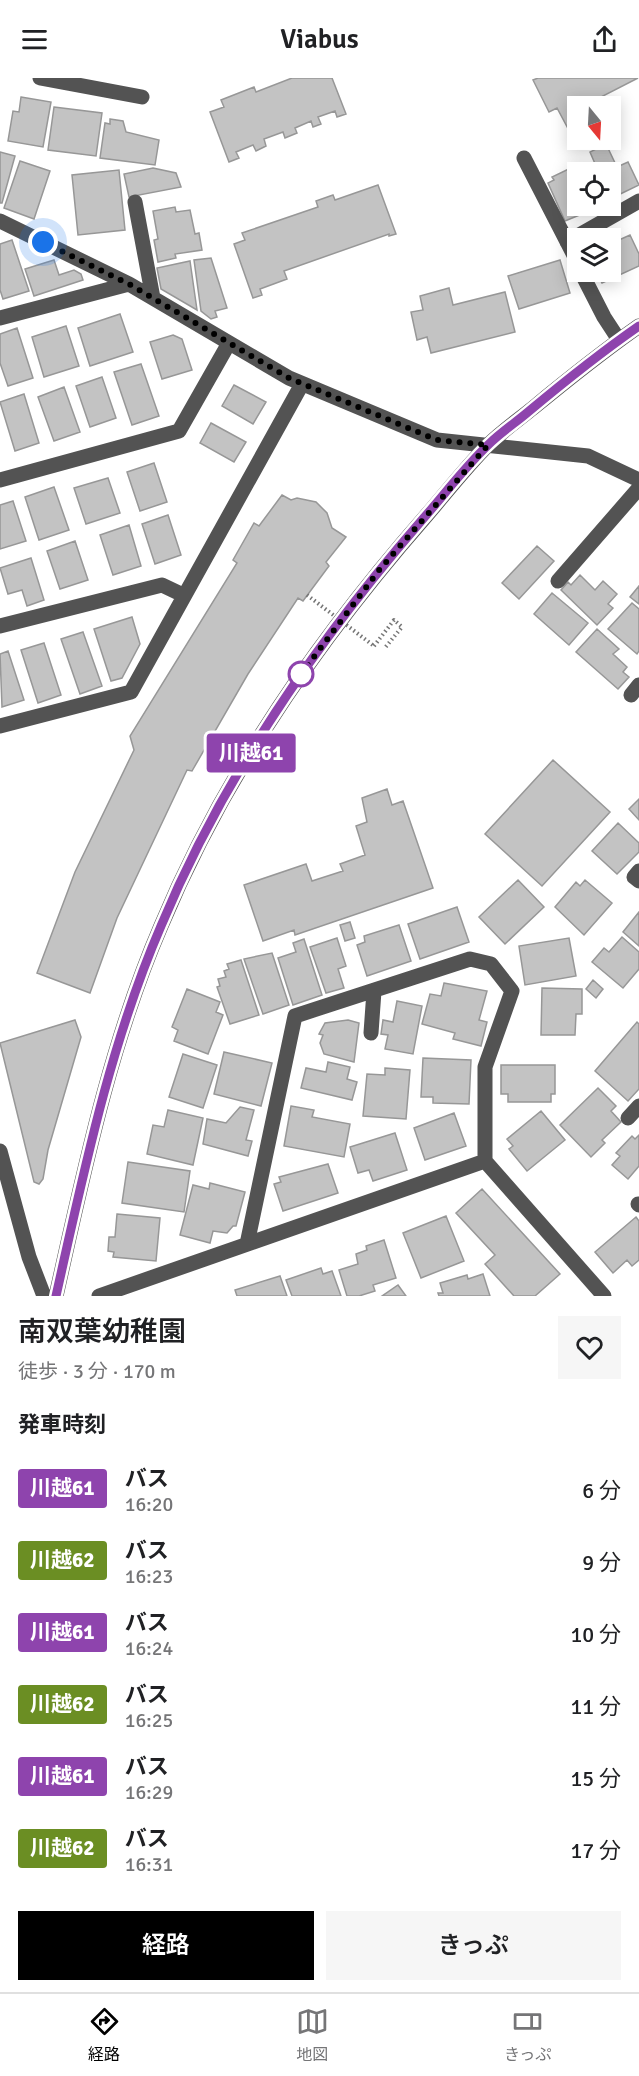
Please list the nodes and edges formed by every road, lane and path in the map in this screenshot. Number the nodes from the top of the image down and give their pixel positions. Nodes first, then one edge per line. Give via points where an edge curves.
1 (40, 78) edge
2 (142, 97) dead end
3 (524, 158) dead end
4 (639, 201) edge
5 (135, 202) dead end
6 (0, 221) edge
7 (592, 228) edge
8 (567, 242) edge
9 (586, 282) edge
10 (129, 284) junction
11 (153, 298) junction
12 (0, 318) edge
13 (639, 326) edge
14 (619, 340) junction
15 (229, 343) junction
16 (302, 384) junction
17 (488, 445) junction
18 (0, 480) edge
19 (639, 480) edge
20 (639, 488) edge
21 (558, 581) dead end
22 (307, 595) dead end
23 (183, 596) junction
24 (0, 626) edge
25 (384, 650) dead end
26 (0, 726) edge
27 (639, 871) edge
28 (639, 881) edge
29 (374, 991) junction
30 (371, 1033) dead end
31 (639, 1106) edge
32 (628, 1118) dead end
33 (0, 1151) edge
34 (486, 1161) junction
35 (247, 1244) junction
36 (44, 1296) edge
37 (56, 1296) edge
38 (99, 1296) edge
39 (604, 1296) edge

1 - 2 street
3 - 8 street
4 - 7 street
5 - 11 street
6 - 10 street
9 - 14 street
10 - 11 street
10 - 12 street
11 - 15 street
13 - 14 street
14 - 17 street
15 - 16 street
15 - 18 street via 178,432
16 - 17 street via 437,440
16 - 23 street
17 - 19 street via 588,456
17 - 37 street via 333,629 234,779 194,854 160,926 123,1028 86,1159
20 - 21 street
22 - 25 path, bridge via 374,646 394,620 402,627
23 - 24 street via 162,585
23 - 26 street via 131,692
27 - 28 street via 634,877
29 - 30 street
29 - 34 street via 470,959 491,964 512,991 485,1067
29 - 35 street via 295,1016
31 - 32 street
33 - 36 street via 29,1257
34 - 35 street
34 - 39 street
35 - 38 street

